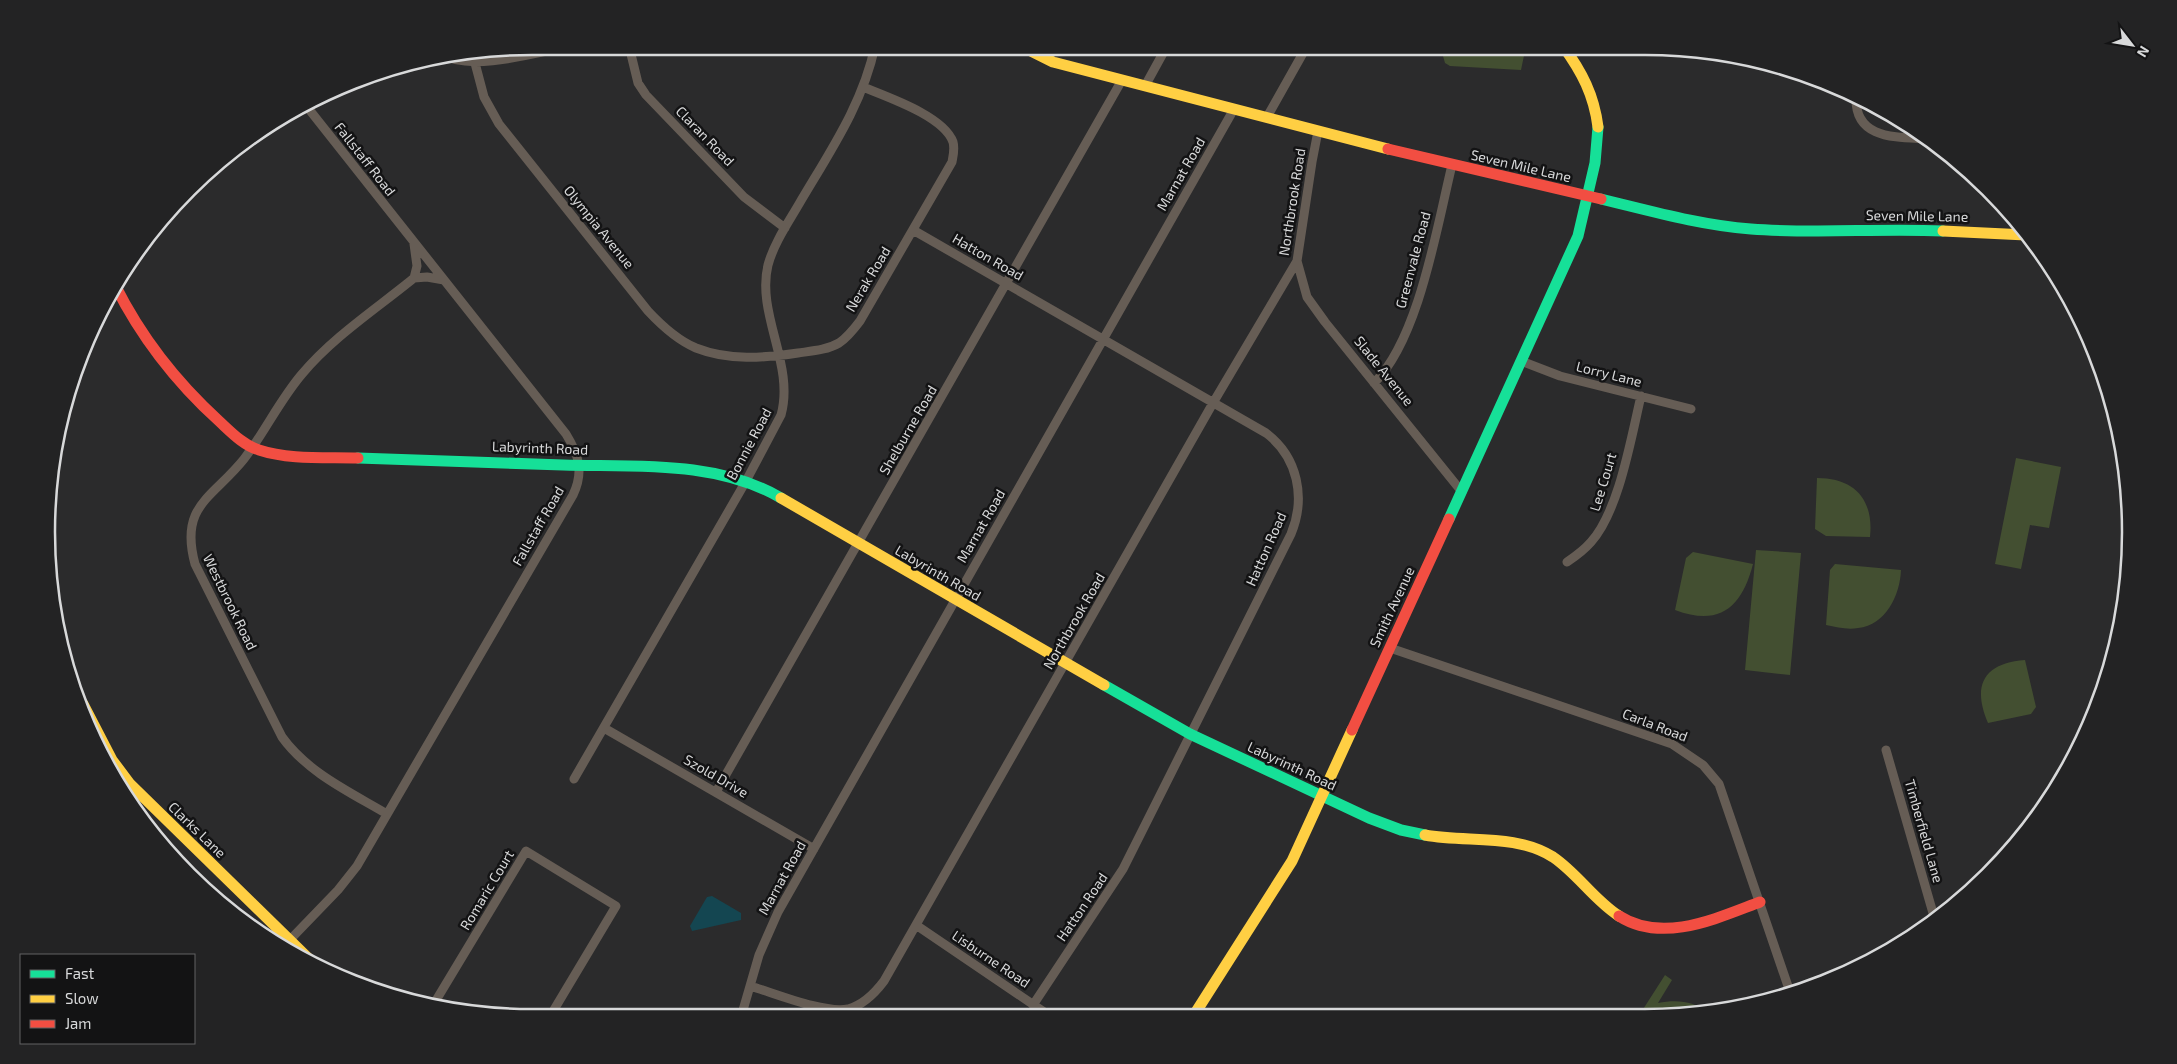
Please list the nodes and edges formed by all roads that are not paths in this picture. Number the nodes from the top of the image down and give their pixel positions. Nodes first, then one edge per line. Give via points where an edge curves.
1 (518, 55) edge
2 (631, 55) edge
3 (872, 55) edge
4 (1037, 55) edge
5 (1162, 55) edge
6 (1302, 55) edge
7 (1569, 55) edge
8 (459, 61) edge
9 (476, 63) junction
10 (1122, 80) junction
11 (1145, 86) junction
12 (863, 88) junction
13 (1856, 104) edge
14 (1234, 109) junction
15 (310, 110) edge
16 (1267, 117) junction
17 (1318, 131) junction
18 (1914, 138) edge
19 (1452, 165) junction
20 (1588, 197) junction
21 (785, 228) junction
22 (913, 230) junction
23 (2017, 234) edge
24 (413, 242) junction
25 (1297, 261) junction
26 (414, 278) junction
27 (444, 280) junction
28 (1007, 284) junction
29 (119, 294) edge
30 (1103, 339) junction
31 (779, 356) junction
32 (1521, 361) junction
33 (1374, 383) junction
34 (1642, 396) junction
35 (1214, 403) junction
36 (1691, 408) dead end
37 (252, 448) junction
38 (580, 464) junction
39 (746, 481) junction
40 (1462, 492) junction
41 (858, 544) junction
42 (1567, 562) dead end
43 (955, 600) junction
44 (1390, 648) junction
45 (1065, 664) junction
46 (604, 728) junction
47 (1190, 734) junction
48 (1886, 750) dead end
49 (118, 767) edge
50 (574, 779) dead end
51 (716, 792) junction
52 (1322, 797) junction
53 (387, 814) junction
54 (814, 848) junction
55 (1760, 902) junction
56 (1933, 912) edge
57 (916, 925) junction
58 (278, 936) edge
59 (288, 942) edge
60 (750, 986) junction
61 (1788, 987) edge
62 (437, 999) edge
63 (1033, 1004) junction
64 (554, 1009) edge
65 (744, 1009) edge
66 (834, 1009) edge
67 (845, 1009) edge
68 (1040, 1009) edge
69 (1198, 1009) edge

1 - 9 street
2 - 21 street, Claran Road via 638,83 646,95 744,197
3 - 12 street, Bonnie Road
4 - 10 street, Seven Mile Lane
5 - 11 street
6 - 16 street
7 - 20 street via 1587,80 1597,114 1598,152
8 - 9 street
9 - 31 street, Olympia Avenue via 484,97 499,124 658,322 682,340 706,352 736,357
10 - 11 street, Seven Mile Lane
10 - 28 street, Shelburne Road
11 - 14 street, Seven Mile Lane
12 - 21 street, Bonnie Road
12 - 22 street, Nerak Road via 901,102 944,129 953,141 952,162
13 - 18 street via 1864,123 1878,134
14 - 16 street, Seven Mile Lane
14 - 30 street, Marnat Road
15 - 24 street, Fallstaff Road
16 - 17 street, Seven Mile Lane
17 - 19 street, Seven Mile Lane
17 - 25 street, Northbrook Road
19 - 20 street, Seven Mile Lane
19 - 33 street, Greenvale Road via 1417,304 1394,358
20 - 23 street, Seven Mile Lane via 1749,230
20 - 32 street, Smith Avenue via 1578,236
21 - 31 street, Bonnie Road via 771,256 766,277 767,300
22 - 28 street, Hatton Road
22 - 31 street, Nerak Road via 860,321 847,337 821,350
24 - 26 street via 417,266
24 - 27 street, Fallstaff Road
25 - 33 street, Slade Avenue via 1307,297
25 - 35 street, Northbrook Road
26 - 27 street via 427,276
26 - 37 street, Westbrook Road via 316,358 289,389
27 - 38 street, Fallstaff Road via 566,434
28 - 30 street, Hatton Road
28 - 41 street, Shelburne Road
29 - 37 street, Labyrinth Road via 138,327 176,377 227,429
30 - 35 street, Hatton Road
30 - 43 street, Marnat Road
31 - 39 street, Bonnie Road via 784,405
32 - 34 street, Lorry Lane via 1560,376
32 - 40 street, Smith Avenue
33 - 40 street, Slade Avenue
34 - 36 street, Lorry Lane
34 - 42 street, Lee Court via 1606,520 1592,541
35 - 45 street, Northbrook Road
35 - 47 street, Hatton Road via 1266,433 1283,449 1294,470 1299,497 1290,534
37 - 38 street, Labyrinth Road via 283,455
37 - 53 street, Westbrook Road via 197,509 191,530 195,564 288,745 311,768
38 - 39 street, Labyrinth Road via 692,469
38 - 53 street, Fallstaff Road via 573,495
39 - 41 street, Labyrinth Road via 764,488
39 - 46 street, Bonnie Road
40 - 44 street, Smith Avenue
41 - 43 street, Labyrinth Road
41 - 51 street, Shelburne Road
43 - 45 street, Labyrinth Road
43 - 54 street, Marnat Road
44 - 52 street, Smith Avenue
44 - 55 street, Carla Road via 1672,744 1693,756 1719,784
45 - 47 street, Labyrinth Road
45 - 57 street, Northbrook Road
46 - 50 street, Bonnie Road
46 - 51 street, Szold Drive
47 - 52 street, Labyrinth Road
47 - 63 street, Hatton Road via 1120,875
48 - 56 street, Timberfield Lane
49 - 58 street, Clarks Lane
51 - 54 street, Szold Drive
52 - 55 street, Labyrinth Road via 1416,834 1499,840 1537,849 1568,868 1609,910 1646,928 1662,930 1689,926
52 - 69 street, Smith Avenue via 1282,878
53 - 59 street, Fallstaff Road via 344,883
54 - 60 street, Marnat Road via 767,934
55 - 61 street, Carla Road
57 - 63 street, Lisburne Road
57 - 67 street, Northbrook Road via 877,991 859,1004
60 - 65 street, Marnat Road
60 - 66 street, Northbrook Road
62 - 64 street, Romaric Court via 526,851 616,906
63 - 68 street, Lisburne Road

